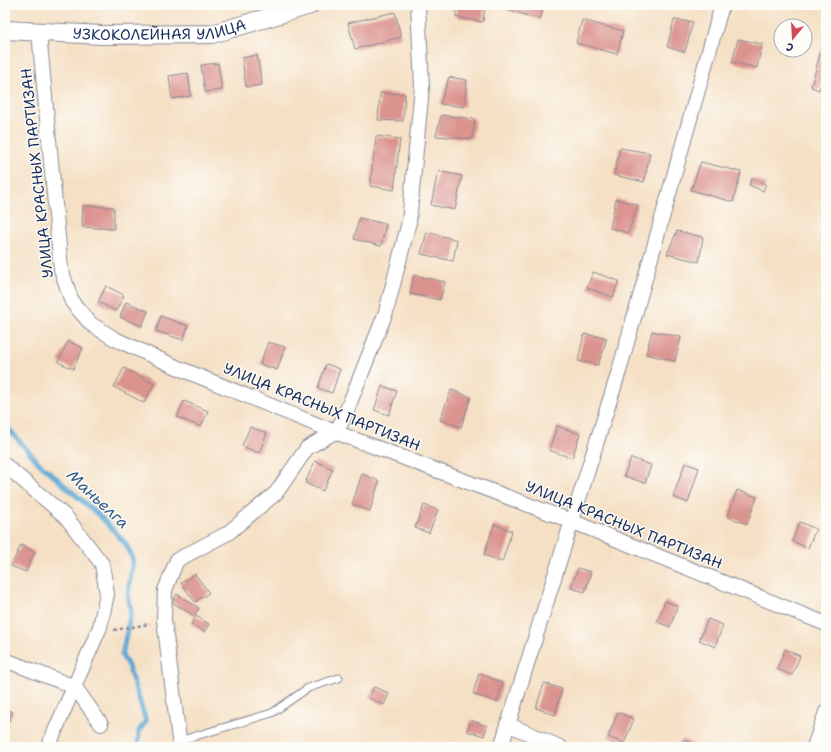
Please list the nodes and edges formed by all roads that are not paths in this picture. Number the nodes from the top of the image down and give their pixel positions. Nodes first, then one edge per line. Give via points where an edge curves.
1 (310, 5) edge
2 (418, 5) edge
3 (722, 5) edge
4 (5, 30) edge
5 (39, 32) junction
6 (335, 432) junction
7 (5, 465) edge
8 (571, 521) junction
9 (826, 624) edge
10 (5, 660) edge
11 (339, 678) dead end
12 (74, 687) junction
13 (826, 712) edge
14 (101, 724) dead end
15 (507, 724) junction
16 (179, 744) edge
17 (48, 747) edge
18 (501, 747) edge
19 (560, 747) edge
20 (814, 747) edge

1 - 5 street, УЗКОКОЛЕЙНАЯ УЛИЦА via 212,34 102,35
2 - 6 street via 422,87 409,222 386,312 343,420
3 - 8 street via 619,370
4 - 5 street, УЗКОКОЛЕЙНАЯ УЛИЦА
5 - 6 street, УЛИЦА КРАСНЫХ ПАРТИЗАН via 61,269 72,302 91,324 115,339
6 - 8 street, УЛИЦА КРАСНЫХ ПАРТИЗАН
6 - 16 street via 307,448 276,493 228,533 177,560 165,590 164,620
7 - 12 street via 66,516 102,564 107,594 100,626
8 - 9 street, УЛИЦА КРАСНЫХ ПАРТИЗАН
8 - 15 street
10 - 12 street
11 - 16 lane via 308,688 272,713
12 - 14 street
12 - 17 street
13 - 20 street
15 - 18 street
15 - 19 street

